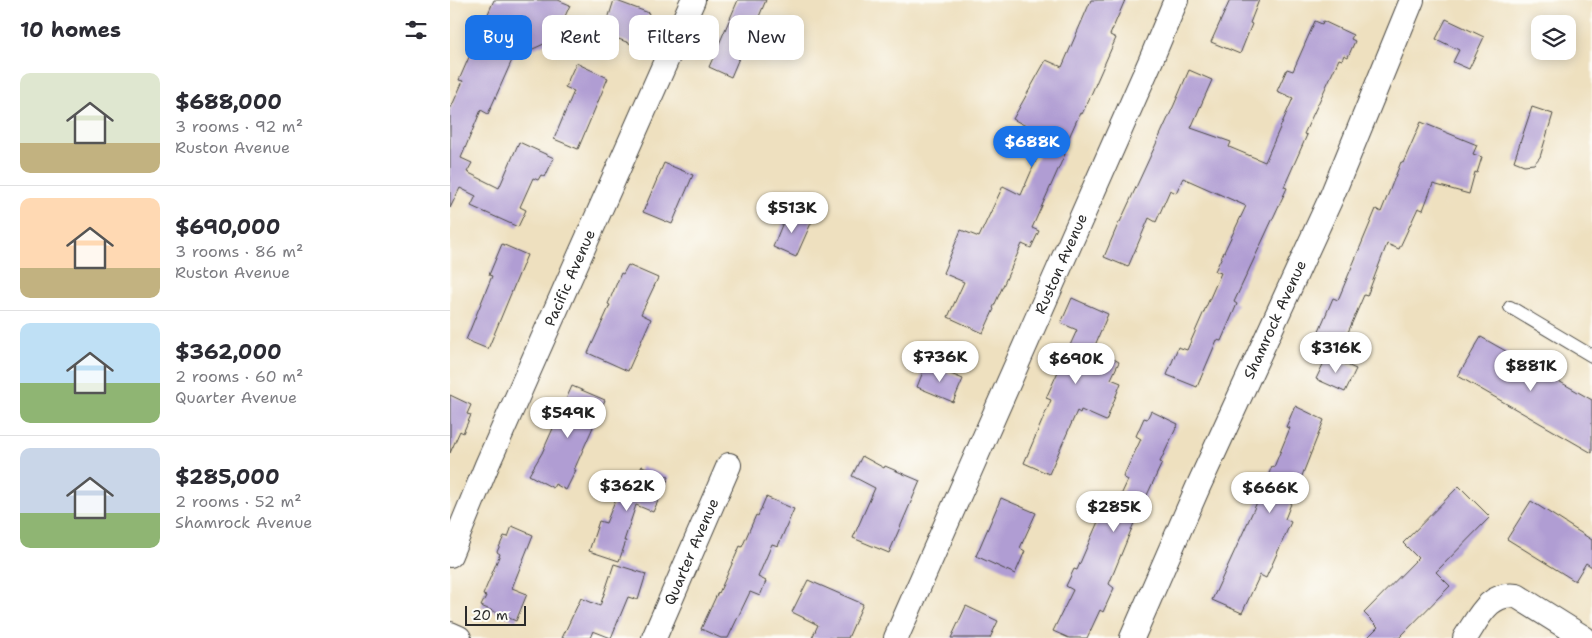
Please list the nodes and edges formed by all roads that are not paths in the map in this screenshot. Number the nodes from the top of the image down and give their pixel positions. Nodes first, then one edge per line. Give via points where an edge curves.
1 (693, 0) edge
2 (1176, 0) edge
3 (1412, 0) edge
4 (1510, 307) dead end
5 (1592, 356) edge
6 (729, 465) dead end
7 (450, 555) edge
8 (450, 634) edge
9 (459, 638) edge
10 (654, 638) edge
11 (896, 638) edge
12 (1132, 638) edge
13 (1464, 638) edge
14 (1584, 638) edge

1 - 7 street, Pacific Avenue
2 - 11 street, Ruston Avenue
3 - 12 street, Shamrock Avenue via 1331,198
4 - 5 lane
6 - 10 street, Quarter Avenue
8 - 9 street
13 - 14 street via 1484,609 1496,598 1506,595 1517,596

